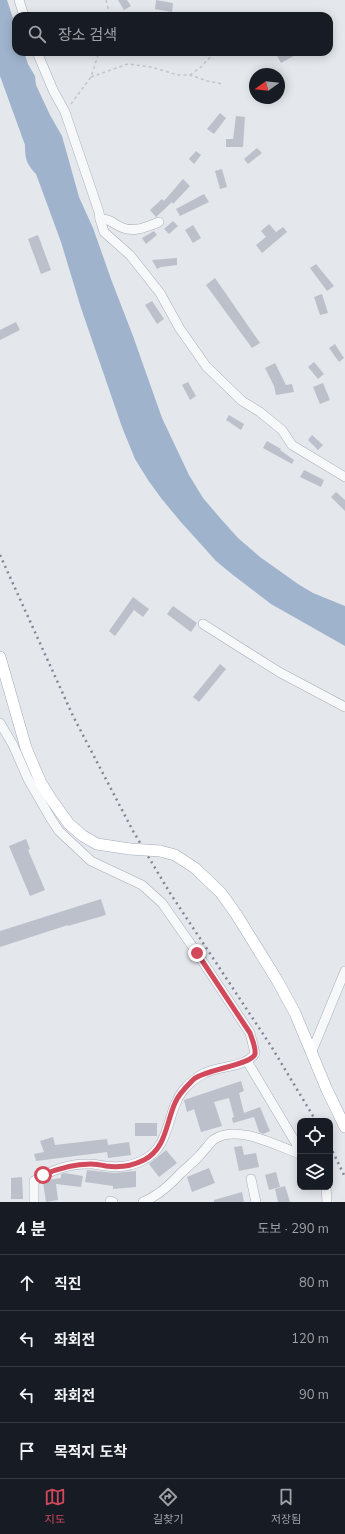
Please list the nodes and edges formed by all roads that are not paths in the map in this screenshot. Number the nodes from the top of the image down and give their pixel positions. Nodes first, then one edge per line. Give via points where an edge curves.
1 (18, 0) edge
2 (22, 12) edge
3 (39, 56) edge
4 (100, 219) junction
5 (159, 222) dead end
6 (345, 477) edge
7 (203, 624) dead end
8 (0, 657) edge
9 (345, 707) edge
10 (0, 723) edge
11 (70, 824) junction
12 (59, 831) junction
13 (345, 971) edge
14 (312, 1051) junction
15 (247, 1061) junction
16 (345, 1126) edge
17 (297, 1145) edge
18 (297, 1153) edge
19 (251, 1179) dead end
20 (326, 1190) edge
21 (34, 1202) edge
22 (143, 1202) edge
23 (256, 1202) edge
24 (327, 1202) edge

1 - 2 street
3 - 4 street via 65,112
4 - 5 street via 107,218 120,227 134,231
4 - 6 street via 104,232 130,255 160,293 180,329 206,366 242,401 282,430 292,445
7 - 9 street via 279,672
8 - 11 main road via 32,764 41,783
10 - 12 street via 13,744 28,779
11 - 12 street
11 - 14 main road, bridge via 97,844 160,850 176,855 195,868 221,893 254,941 295,1013
12 - 15 street via 91,861 142,885 162,903 250,1033 255,1053
13 - 14 street
14 - 16 main road
15 - 17 street
15 - 21 street via 206,1072 186,1087 175,1102 162,1143 146,1159 117,1167 92,1164 66,1166 34,1181
18 - 22 street via 252,1137 231,1134 221,1136 165,1190
19 - 23 street
20 - 24 street

